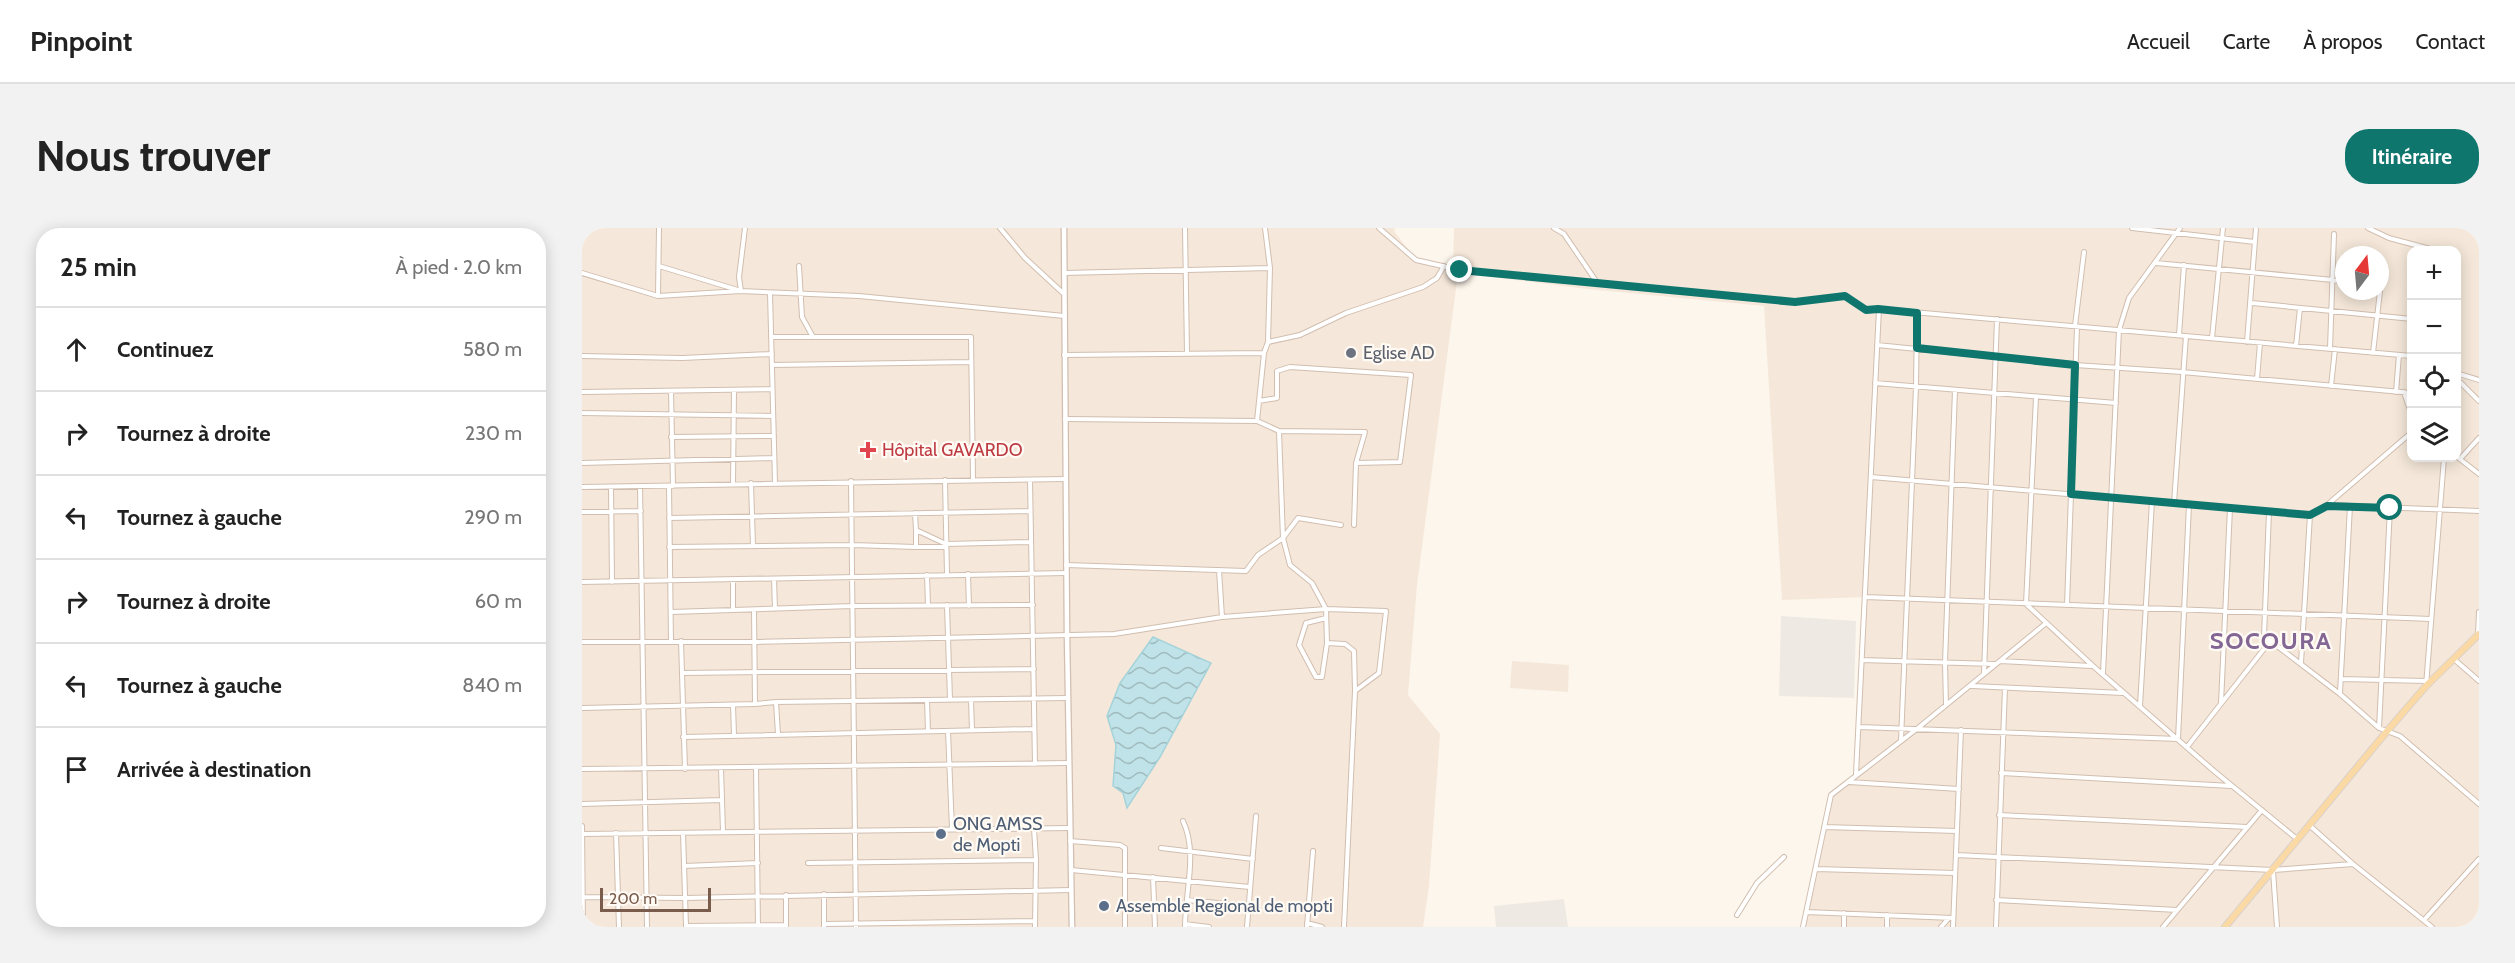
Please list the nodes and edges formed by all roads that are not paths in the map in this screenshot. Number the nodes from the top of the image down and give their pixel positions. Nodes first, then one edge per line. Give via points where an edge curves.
1 (659, 228) edge
2 (745, 228) edge
3 (1000, 228) edge
4 (1064, 228) edge
5 (1185, 228) edge
6 (1265, 228) edge
7 (1379, 228) edge
8 (1554, 228) edge
9 (2132, 228) edge
10 (2180, 228) edge
11 (2223, 228) edge
12 (2256, 228) edge
13 (2367, 228) edge
14 (2176, 234) junction
15 (2334, 234) dead end
16 (2222, 238) junction
17 (2255, 242) junction
18 (2419, 246) edge
19 (2084, 252) dead end
20 (2155, 263) junction
21 (2184, 265) junction
22 (659, 266) junction
23 (800, 266) dead end
24 (1444, 266) junction
25 (1270, 268) junction
26 (2219, 268) junction
27 (1187, 270) junction
28 (2253, 272) junction
29 (582, 273) edge
30 (1064, 273) junction
31 (2334, 280) junction
32 (1598, 285) junction
33 (741, 291) junction
34 (770, 293) junction
35 (800, 294) junction
36 (1064, 294) junction
37 (658, 296) junction
38 (2379, 300) edge
39 (2252, 303) junction
40 (2300, 308) junction
41 (1878, 309) junction
42 (2332, 311) junction
43 (1917, 313) junction
44 (1064, 316) junction
45 (2377, 316) junction
46 (2407, 319) edge
47 (1997, 320) junction
48 (2076, 326) junction
49 (2119, 330) junction
50 (2179, 335) junction
51 (2186, 336) junction
52 (771, 337) junction
53 (813, 338) junction
54 (2212, 338) junction
55 (1268, 342) junction
56 (2247, 342) junction
57 (2260, 343) junction
58 (1877, 345) junction
59 (2296, 346) junction
60 (1917, 348) junction
61 (2332, 349) junction
62 (1187, 353) junction
63 (1264, 353) junction
64 (2373, 353) junction
65 (771, 354) junction
66 (1064, 355) junction
67 (2399, 355) junction
68 (582, 356) edge
69 (2407, 356) edge
70 (1996, 357) junction
71 (971, 362) junction
72 (772, 365) junction
73 (2075, 365) junction
74 (2117, 369) junction
75 (2182, 372) junction
76 (2461, 377) edge
77 (2257, 379) junction
78 (2479, 380) edge
79 (2461, 381) edge
80 (1875, 383) junction
81 (2331, 386) junction
82 (1916, 387) junction
83 (772, 389) junction
84 (734, 390) junction
85 (1955, 390) junction
86 (671, 391) junction
87 (582, 392) edge
88 (2396, 392) junction
89 (2404, 392) junction
90 (2407, 392) edge
91 (1995, 393) junction
92 (2036, 397) junction
93 (2074, 400) junction
94 (1259, 401) junction
95 (2479, 401) edge
96 (2115, 403) junction
97 (2409, 408) edge
98 (582, 413) edge
99 (671, 413) junction
100 (734, 415) junction
101 (773, 416) junction
102 (1065, 419) junction
103 (1257, 421) junction
104 (1279, 431) junction
105 (733, 436) junction
106 (774, 436) junction
107 (2407, 436) edge
108 (671, 437) junction
109 (2479, 438) edge
110 (2461, 455) edge
111 (774, 458) junction
112 (733, 459) junction
113 (2461, 460) edge
114 (672, 461) junction
115 (2444, 462) edge
116 (582, 463) edge
117 (1356, 463) junction
118 (2479, 474) edge
119 (1871, 477) junction
120 (1030, 479) junction
121 (1066, 479) junction
122 (945, 480) junction
123 (973, 480) junction
124 (1911, 480) junction
125 (851, 482) junction
126 (752, 483) junction
127 (775, 483) junction
128 (734, 484) junction
129 (1952, 484) junction
130 (640, 486) junction
131 (671, 486) junction
132 (582, 487) edge
133 (611, 487) junction
134 (1991, 487) junction
135 (2031, 490) junction
136 (2071, 494) junction
137 (2111, 498) junction
138 (2152, 501) junction
139 (2174, 503) junction
140 (2189, 505) junction
141 (2327, 506) junction
142 (2350, 506) junction
143 (2229, 508) junction
144 (2390, 508) junction
145 (2440, 509) junction
146 (642, 511) junction
147 (1030, 511) junction
148 (2479, 511) edge
149 (582, 512) edge
150 (610, 512) junction
151 (2269, 512) junction
152 (915, 513) junction
153 (946, 513) junction
154 (851, 514) junction
155 (2310, 515) junction
156 (752, 516) junction
157 (669, 518) junction
158 (1341, 525) dead end
159 (1354, 525) dead end
160 (915, 530) junction
161 (1282, 538) junction
162 (1030, 542) junction
163 (852, 545) junction
164 (946, 545) junction
165 (753, 546) junction
166 (916, 547) junction
167 (669, 548) junction
168 (1066, 565) junction
169 (1220, 570) junction
170 (1031, 573) junction
171 (1066, 573) junction
172 (947, 574) junction
173 (968, 574) junction
174 (927, 575) junction
175 (852, 576) junction
176 (733, 579) junction
177 (774, 579) junction
178 (670, 580) junction
179 (642, 581) junction
180 (582, 582) edge
181 (612, 582) junction
182 (1865, 597) junction
183 (1908, 598) junction
184 (1947, 600) junction
185 (1987, 602) junction
186 (2026, 604) junction
187 (928, 605) junction
188 (947, 605) junction
189 (1033, 605) junction
190 (2067, 605) junction
191 (852, 606) junction
192 (969, 606) junction
193 (2106, 606) junction
194 (2144, 608) junction
195 (775, 609) junction
196 (1326, 609) junction
197 (733, 610) junction
198 (754, 610) junction
199 (2186, 610) junction
200 (671, 612) junction
201 (2225, 612) junction
202 (2479, 612) edge
203 (2264, 614) junction
204 (2304, 614) junction
205 (2344, 616) junction
206 (1222, 617) junction
207 (2384, 617) junction
208 (1326, 618) junction
209 (2431, 619) junction
210 (2045, 624) junction
211 (1067, 635) junction
212 (2478, 635) edge
213 (1034, 636) junction
214 (948, 637) junction
215 (853, 638) junction
216 (2271, 640) junction
217 (671, 641) junction
218 (681, 641) junction
219 (582, 642) edge
220 (643, 642) junction
221 (756, 642) junction
222 (1327, 643) junction
223 (1863, 660) junction
224 (2455, 660) junction
225 (1999, 661) junction
226 (1904, 662) junction
227 (1945, 663) junction
228 (1985, 664) junction
229 (1994, 664) junction
230 (2301, 664) junction
231 (2093, 666) junction
232 (949, 669) junction
233 (1034, 669) junction
234 (853, 671) junction
235 (681, 673) junction
236 (756, 673) junction
237 (1984, 674) junction
238 (2103, 674) junction
239 (2341, 680) junction
240 (2381, 680) junction
241 (2479, 681) edge
242 (2426, 684) junction
243 (1971, 686) junction
244 (2005, 688) junction
245 (1355, 691) junction
246 (2124, 693) junction
247 (2340, 694) junction
248 (1034, 699) junction
249 (1068, 699) junction
250 (927, 700) junction
251 (950, 700) junction
252 (971, 700) junction
253 (853, 701) junction
254 (776, 702) junction
255 (2221, 703) junction
256 (755, 704) junction
257 (645, 705) junction
258 (682, 705) junction
259 (733, 705) junction
260 (1946, 706) junction
261 (2140, 706) junction
262 (582, 708) edge
263 (1860, 727) junction
264 (1902, 728) junction
265 (1918, 728) junction
266 (2379, 728) junction
267 (1034, 729) junction
268 (972, 730) junction
269 (1961, 730) junction
270 (2388, 730) junction
271 (928, 731) junction
272 (948, 731) junction
273 (2003, 731) junction
274 (854, 733) junction
275 (778, 734) junction
276 (734, 735) junction
277 (683, 737) junction
278 (2178, 739) junction
279 (1901, 740) junction
280 (2187, 747) junction
281 (1069, 763) junction
282 (1035, 764) junction
283 (949, 765) junction
284 (854, 766) junction
285 (756, 767) junction
286 (645, 768) junction
287 (721, 768) junction
288 (582, 769) edge
289 (685, 769) junction
290 (2001, 772) junction
291 (1856, 774) junction
292 (1847, 782) junction
293 (2231, 786) junction
294 (1959, 789) junction
295 (722, 800) junction
296 (647, 802) junction
297 (582, 804) edge
298 (2479, 804) edge
299 (2262, 810) junction
300 (1999, 815) junction
301 (1256, 816) dead end
302 (1183, 820) dead end
303 (2309, 824) junction
304 (582, 826) edge
305 (1824, 826) junction
306 (2247, 827) junction
307 (1034, 828) junction
308 (1070, 828) junction
309 (952, 830) junction
310 (855, 831) junction
311 (1957, 831) junction
312 (723, 832) junction
313 (758, 832) junction
314 (616, 833) junction
315 (646, 833) junction
316 (683, 833) junction
317 (582, 834) edge
318 (2298, 839) junction
319 (582, 840) edge
320 (1070, 841) junction
321 (1161, 848) dead end
322 (1189, 851) junction
323 (1313, 851) dead end
324 (1956, 855) junction
325 (1997, 857) junction
326 (1784, 858) dead end
327 (1253, 859) junction
328 (2479, 859) edge
329 (1036, 860) junction
330 (758, 863) junction
331 (808, 863) dead end
332 (855, 863) junction
333 (2353, 864) junction
334 (684, 866) junction
335 (2214, 868) junction
336 (1816, 869) junction
337 (1071, 870) junction
338 (2273, 870) junction
339 (1955, 873) junction
340 (582, 875) edge
341 (1125, 875) junction
342 (1153, 878) junction
343 (1189, 881) junction
344 (1250, 887) junction
345 (1071, 890) junction
346 (1035, 892) junction
347 (824, 894) junction
348 (856, 894) junction
349 (786, 895) junction
350 (758, 896) junction
351 (583, 897) edge
352 (617, 897) junction
353 (647, 898) junction
354 (685, 898) junction
355 (1187, 900) junction
356 (1996, 900) junction
357 (1248, 906) junction
358 (2177, 910) junction
359 (1806, 912) junction
360 (1844, 914) junction
361 (1737, 915) dead end
362 (1887, 915) junction
363 (1951, 918) junction
364 (2424, 920) junction
365 (1035, 921) junction
366 (953, 924) edge
367 (824, 925) edge
368 (856, 925) edge
369 (1185, 925) edge
370 (1307, 925) edge
371 (686, 926) edge
372 (758, 926) edge
373 (786, 926) edge
374 (583, 927) edge
375 (619, 927) edge
376 (647, 927) edge
377 (1035, 927) edge
378 (1072, 927) edge
379 (1125, 927) edge
380 (1155, 927) edge
381 (1209, 927) edge
382 (1247, 927) edge
383 (1322, 927) edge
384 (1344, 927) edge
385 (1803, 927) edge
386 (1844, 927) edge
387 (1887, 927) edge
388 (1941, 927) edge
389 (1953, 927) edge
390 (1996, 927) edge
391 (2163, 927) edge
392 (2225, 927) edge
393 (2277, 927) edge
394 (2432, 927) edge

1 - 22 street
2 - 33 street
3 - 36 street
4 - 30 street
5 - 27 street
6 - 25 street
7 - 24 street via 1416,260
8 - 32 street via 1564,234
9 - 14 street
10 - 14 street
11 - 16 street
12 - 17 street
13 - 18 street
14 - 16 street
14 - 20 street
15 - 31 street
16 - 17 street
16 - 26 street
17 - 28 street
19 - 48 street
20 - 21 street
20 - 49 street via 2129,298
21 - 26 street
21 - 50 street
22 - 33 street
22 - 37 street
23 - 35 street
24 - 32 street
24 - 55 street via 1437,278 1423,286 1346,313 1300,335
25 - 27 street
25 - 55 street
26 - 28 street
26 - 54 street
27 - 30 street
27 - 62 street
28 - 31 street
28 - 39 street
29 - 37 street
30 - 36 street
31 - 42 street
32 - 41 street via 1795,302 1845,296 1866,310
33 - 34 street
33 - 37 street
34 - 35 street
34 - 52 street
35 - 44 street
35 - 53 street via 802,317
36 - 44 street
38 - 45 street
39 - 40 street
39 - 56 street
40 - 42 street
40 - 59 street
41 - 43 street
41 - 58 street
42 - 45 street
42 - 61 street
43 - 47 street
43 - 60 street
44 - 66 street
45 - 46 street
45 - 64 street
47 - 48 street
47 - 70 street
48 - 49 street
48 - 73 street
49 - 50 street
49 - 74 street
50 - 51 street
51 - 54 street
51 - 75 street
52 - 53 street
52 - 65 street
53 - 71 street via 971,338
54 - 56 street
55 - 63 street
56 - 57 street
57 - 59 street
57 - 77 street
58 - 60 street
58 - 80 street
59 - 61 street
60 - 70 street
60 - 82 street
61 - 64 street
61 - 81 street
62 - 63 street
62 - 66 street
63 - 94 street
64 - 67 street
65 - 68 street via 682,358
65 - 72 street
66 - 102 street
67 - 69 street
67 - 88 street
70 - 73 street
70 - 91 street
71 - 72 street
71 - 123 street
72 - 83 street
73 - 74 street
73 - 93 street
74 - 75 street
74 - 96 street
75 - 77 street
75 - 139 street
76 - 78 street
77 - 81 street
79 - 95 street
80 - 82 street
80 - 119 street
81 - 88 street
82 - 85 street
82 - 124 street
83 - 84 street
83 - 101 street
84 - 86 street
84 - 100 street
85 - 91 street
85 - 129 street
86 - 87 street
86 - 99 street
88 - 89 street
89 - 90 street
89 - 97 street
91 - 92 street
91 - 134 street
92 - 93 street
92 - 135 street
93 - 96 street
93 - 136 street
94 - 103 street
94 - 117 street via 1277,398 1277,371 1290,367 1411,375 1400,462
96 - 137 street
98 - 99 street
99 - 100 street
99 - 108 street
100 - 101 street
100 - 105 street
101 - 106 street
102 - 103 street
102 - 121 street
103 - 104 street
104 - 117 street via 1365,432
104 - 161 street
105 - 106 street
105 - 108 street
105 - 112 street
106 - 111 street
107 - 141 street
108 - 114 street
109 - 110 street
111 - 112 street
111 - 127 street
112 - 114 street
112 - 128 street
113 - 118 street
114 - 116 street
114 - 131 street
115 - 145 street
117 - 159 street
119 - 124 street
119 - 182 street
120 - 121 street
120 - 123 street
120 - 147 street
121 - 168 street
122 - 123 street
122 - 125 street
122 - 153 street
124 - 129 street
124 - 183 street
125 - 127 street
125 - 154 street
126 - 127 street
126 - 128 street
126 - 156 street
128 - 131 street
129 - 134 street
129 - 184 street
130 - 131 street
130 - 133 street
130 - 146 street
131 - 157 street
132 - 133 street
133 - 150 street
134 - 135 street
134 - 185 street
135 - 136 street
135 - 186 street
136 - 137 street
136 - 190 street
137 - 138 street
137 - 193 street
138 - 139 street
138 - 194 street
139 - 140 street
140 - 143 street
140 - 199 street
141 - 142 street
141 - 155 street
142 - 144 street
142 - 205 street
143 - 151 street
143 - 201 street
144 - 145 street
144 - 207 street
145 - 148 street
145 - 209 street
146 - 150 street
146 - 179 street
147 - 153 street
147 - 162 street
149 - 150 street
150 - 181 street
151 - 155 street
151 - 203 street
152 - 153 street
152 - 154 street
152 - 160 street
153 - 164 street
154 - 156 street
154 - 163 street
155 - 204 street
156 - 157 street
156 - 165 street
157 - 167 street
158 - 161 street via 1298,518
160 - 164 street
160 - 166 street
161 - 169 street via 1258,555 1246,571
161 - 196 street via 1290,565 1312,584
162 - 164 street
162 - 170 street
163 - 165 street
163 - 166 street
163 - 175 street
164 - 166 street
164 - 172 street
165 - 167 street
167 - 178 street
168 - 169 street
168 - 171 street
169 - 206 street
170 - 171 street
170 - 173 street
170 - 189 street
171 - 211 street
172 - 173 street
172 - 174 street
173 - 192 street
174 - 175 street
174 - 187 street
175 - 177 street
175 - 191 street
176 - 177 street
176 - 178 street
176 - 197 street
177 - 195 street
178 - 179 street
178 - 200 street
179 - 181 street
179 - 220 street
180 - 181 street
182 - 183 street
182 - 223 street
183 - 184 street
183 - 226 street
184 - 185 street
184 - 227 street
185 - 186 street
185 - 228 street
186 - 190 street
186 - 210 street
187 - 188 street
187 - 191 street
188 - 192 street
188 - 214 street
189 - 192 street
189 - 213 street
190 - 193 street
191 - 195 street
191 - 215 street
193 - 194 street
193 - 238 street
194 - 199 street
194 - 261 street
195 - 198 street
196 - 206 street
196 - 208 street
196 - 245 street via 1386,611 1379,673
197 - 198 street
197 - 200 street
198 - 221 street
199 - 201 street
199 - 278 street
200 - 217 street
201 - 203 street
201 - 255 street
202 - 212 street
203 - 204 street
203 - 216 street via 2264,636
204 - 205 street
204 - 230 street
205 - 207 street
205 - 239 street
206 - 211 street via 1129,633
207 - 209 street
207 - 240 street
208 - 222 street
208 - 222 street via 1306,623 1299,645 1316,677 1322,677
209 - 242 street
210 - 225 street
210 - 231 street
211 - 213 street
211 - 249 street
212 - 224 main road
213 - 214 street
213 - 233 street
214 - 215 street
214 - 232 street
215 - 221 street
215 - 234 street
216 - 230 street
216 - 255 street
217 - 218 street
217 - 220 street
218 - 221 street
218 - 235 street
219 - 220 street
220 - 257 street
221 - 236 street
222 - 245 street via 1345,644 1354,651
223 - 226 street
223 - 263 street
224 - 241 street
224 - 242 main road
225 - 229 street
225 - 231 street
226 - 227 street
226 - 264 street
227 - 228 street
227 - 260 street
228 - 229 street
228 - 237 street
229 - 237 street
230 - 247 street
231 - 238 street
232 - 233 street
232 - 234 street
232 - 251 street
233 - 248 street
234 - 236 street
234 - 253 street
235 - 236 street
235 - 258 street
236 - 256 street
237 - 243 street
238 - 246 street
239 - 240 street
239 - 247 street
240 - 242 street
240 - 266 street
242 - 270 main road
243 - 244 street
243 - 260 street
244 - 246 street
244 - 273 street
245 - 384 street
246 - 261 street
247 - 266 street
248 - 249 street
248 - 252 street
248 - 267 street
249 - 281 street
250 - 251 street
250 - 253 street
250 - 271 street
251 - 252 street
252 - 268 street
253 - 254 street
253 - 274 street
254 - 256 street
254 - 275 street
255 - 280 street
256 - 259 street
257 - 258 street
257 - 262 street
257 - 286 street
258 - 259 street
258 - 277 street
259 - 276 street
260 - 265 street
261 - 278 street
263 - 264 street
263 - 291 street
264 - 265 street
264 - 279 street
265 - 269 street
265 - 279 street
266 - 270 street
267 - 268 street
267 - 282 street
268 - 272 street
269 - 273 street
269 - 294 street
270 - 298 street
270 - 303 main road
271 - 272 street
271 - 274 street
272 - 283 street
273 - 278 street
273 - 290 street
274 - 275 street
274 - 284 street
275 - 276 street
276 - 277 street
277 - 289 street
278 - 280 street
279 - 291 street
280 - 293 street
281 - 282 street
281 - 308 street
282 - 283 street
283 - 284 street
283 - 309 street
284 - 285 street
284 - 310 street
285 - 287 street
285 - 313 street
286 - 288 street
286 - 289 street
286 - 296 street
287 - 289 street
287 - 295 street
290 - 293 street
290 - 300 street
291 - 292 street
292 - 294 street
292 - 305 street via 1831,795
293 - 299 street
294 - 311 street
295 - 296 street
295 - 312 street
296 - 297 street
296 - 315 street
299 - 306 street
299 - 318 street
300 - 306 street
300 - 325 street
301 - 327 street
302 - 322 street
303 - 318 main road
303 - 333 street
304 - 317 street
305 - 311 street
305 - 336 street
306 - 335 street
307 - 308 street
307 - 309 street
307 - 329 street
308 - 320 street
309 - 310 street
310 - 313 street
310 - 332 street
311 - 324 street
312 - 313 street
312 - 316 street
313 - 330 street
314 - 315 street
314 - 317 street
314 - 352 street
315 - 316 street
315 - 353 street
316 - 334 street
317 - 319 street
318 - 338 main road
319 - 340 street
320 - 337 street
320 - 341 street via 1122,846 1126,851
321 - 322 street
322 - 327 street
322 - 343 street
323 - 370 street
324 - 325 street
324 - 339 street
325 - 335 street
325 - 356 street
326 - 361 street via 1757,884
327 - 344 street
328 - 364 street
329 - 332 street
329 - 346 street
330 - 334 street
330 - 350 street
331 - 332 street
332 - 348 street
333 - 338 street
333 - 364 street
334 - 354 street
335 - 338 street
335 - 358 street
336 - 339 street
336 - 359 street
337 - 341 street
337 - 345 street
338 - 392 main road
338 - 393 street
339 - 363 street
340 - 351 street
341 - 342 street
341 - 379 street
342 - 343 street
342 - 380 street
343 - 344 street
343 - 355 street
344 - 357 street
345 - 346 street
345 - 378 street
346 - 348 street
346 - 365 street
347 - 348 street
347 - 349 street
347 - 367 street
348 - 368 street
349 - 350 street
349 - 373 street
350 - 354 street
350 - 372 street
351 - 352 street
351 - 374 street
352 - 353 street
352 - 375 street
353 - 354 street
353 - 376 street
354 - 371 street
355 - 357 street
355 - 369 street
356 - 358 street
356 - 390 street
357 - 382 street
358 - 391 street
359 - 360 street
359 - 385 street
360 - 362 street
360 - 386 street
362 - 363 street
362 - 387 street
363 - 388 street
363 - 389 street
364 - 394 street
365 - 366 street
365 - 377 street
366 - 368 street
367 - 368 street
369 - 381 street
370 - 383 street
371 - 372 street
372 - 373 street

